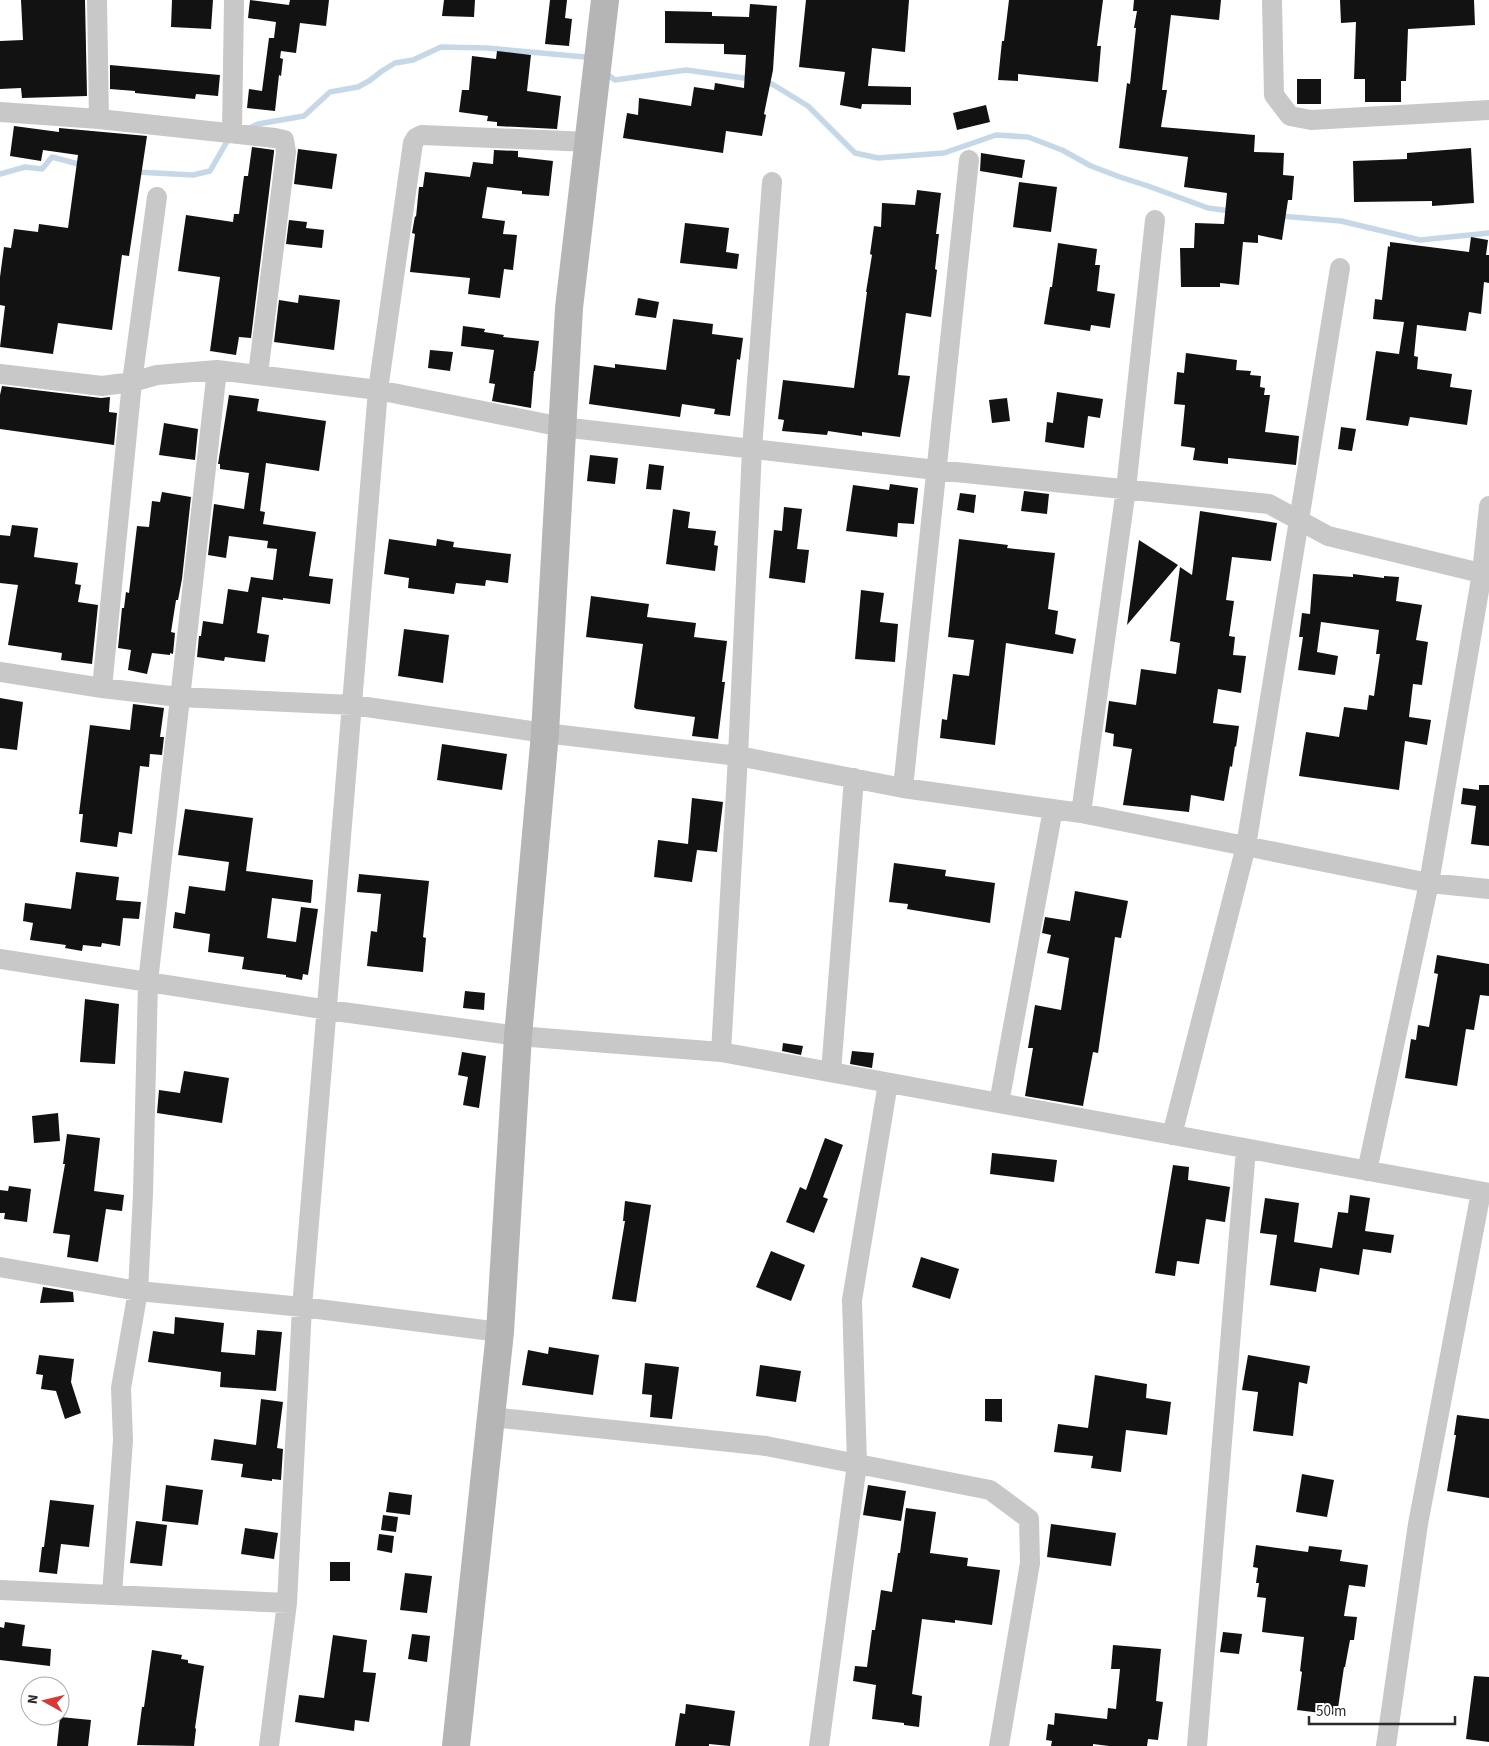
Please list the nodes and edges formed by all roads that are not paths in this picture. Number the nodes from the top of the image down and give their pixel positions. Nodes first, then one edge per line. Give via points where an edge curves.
1 (98, 0) edge
2 (234, 0) edge
3 (606, 0) edge
4 (1272, 0) edge
5 (1489, 110) edge
6 (0, 112) edge
7 (100, 119) junction
8 (232, 133) junction
9 (589, 142) junction
10 (969, 160) dead end
11 (772, 182) dead end
12 (157, 197) dead end
13 (1155, 220) dead end
14 (1340, 268) dead end
15 (218, 370) junction
16 (0, 374) edge
17 (258, 374) junction
18 (132, 382) junction
19 (378, 390) junction
20 (562, 427) junction
21 (752, 448) junction
22 (936, 470) junction
23 (1126, 489) junction
24 (1489, 506) edge
25 (1299, 519) junction
26 (1485, 574) edge
27 (0, 672) edge
28 (102, 688) junction
29 (179, 697) junction
30 (353, 705) junction
31 (545, 733) junction
32 (738, 756) junction
33 (854, 778) junction
34 (903, 788) junction
35 (1053, 809) junction
36 (1081, 812) junction
37 (1246, 846) junction
38 (1429, 883) junction
39 (1489, 889) edge
40 (0, 959) edge
41 (148, 982) junction
42 (328, 1010) junction
43 (518, 1036) junction
44 (721, 1052) junction
45 (831, 1072) junction
46 (888, 1083) junction
47 (998, 1103) junction
48 (1172, 1135) junction
49 (1246, 1149) junction
50 (1367, 1171) junction
51 (1485, 1193) edge
52 (0, 1267) edge
53 (138, 1291) junction
54 (302, 1307) junction
55 (500, 1332) junction
56 (491, 1417) junction
57 (858, 1464) junction
58 (0, 1590) edge
59 (112, 1594) junction
60 (287, 1603) junction
61 (269, 1746) edge
62 (456, 1746) edge
63 (819, 1746) edge
64 (999, 1746) edge
65 (1197, 1746) edge
66 (1386, 1746) edge

1 - 7 street
2 - 8 street
3 - 9 main road
4 - 5 street via 1274,95 1290,116 1311,120
6 - 7 street
7 - 8 street
8 - 17 street via 275,138 284,140 286,144
9 - 19 street via 422,135 416,138
9 - 20 main road via 569,308
10 - 22 street
11 - 21 street
12 - 18 street
13 - 23 street
14 - 25 street
15 - 17 street
15 - 18 street via 156,374
15 - 29 street
16 - 18 street via 102,386
17 - 19 street
18 - 28 street
19 - 20 street
19 - 30 street
20 - 21 street
20 - 31 main road
21 - 22 street
21 - 32 street
22 - 23 street
22 - 34 street
23 - 25 street via 1269,504
23 - 36 street
24 - 26 street
25 - 26 street via 1328,536
25 - 37 street
26 - 38 street
27 - 28 street
28 - 29 street
29 - 30 street
29 - 41 street
30 - 31 street
30 - 42 street
31 - 32 street
31 - 43 main road
32 - 33 street
32 - 44 street
33 - 34 street
33 - 45 street
34 - 35 street
35 - 36 street
35 - 47 street
36 - 37 street
37 - 38 street
37 - 48 street
38 - 39 street
38 - 50 street
40 - 41 street
41 - 42 street
41 - 53 street
42 - 43 street
42 - 54 street
43 - 44 street
43 - 55 main road
44 - 45 street
45 - 46 street
46 - 47 street
46 - 57 street via 852,1300
47 - 48 street
48 - 49 street
49 - 50 street
49 - 65 street
50 - 51 street
51 - 66 street via 1418,1524
52 - 53 street
53 - 54 street
53 - 59 street via 121,1388 123,1440
54 - 55 street
54 - 60 street
55 - 56 main road
56 - 57 street via 766,1446
56 - 62 main road
57 - 63 street
57 - 64 street via 990,1490 1028,1519 1030,1563
58 - 59 street
59 - 60 street
60 - 61 street

